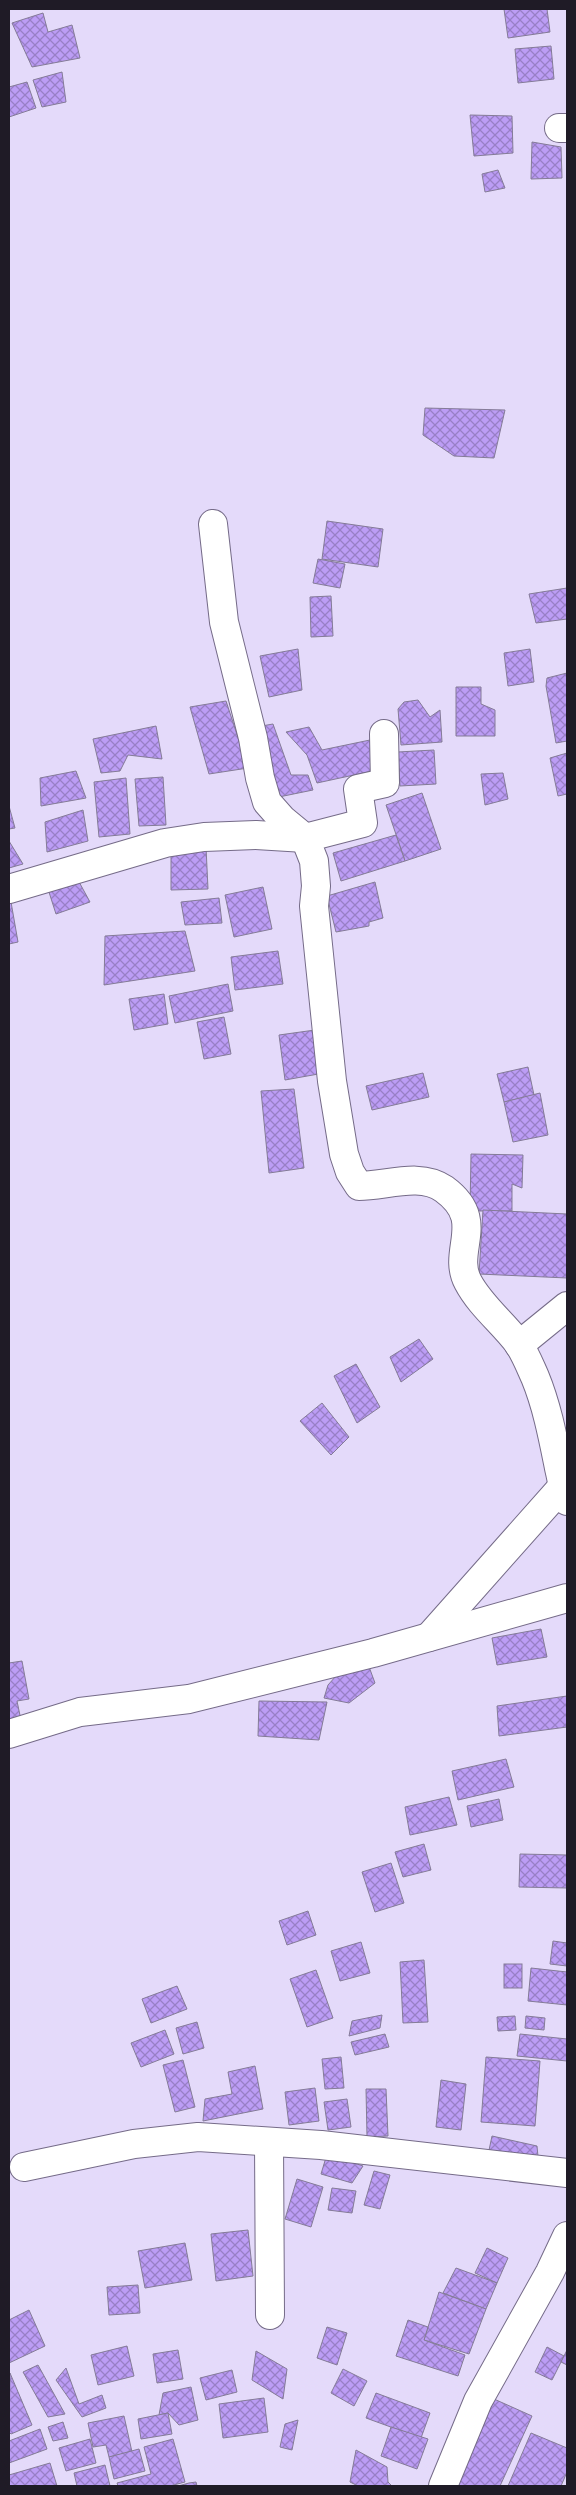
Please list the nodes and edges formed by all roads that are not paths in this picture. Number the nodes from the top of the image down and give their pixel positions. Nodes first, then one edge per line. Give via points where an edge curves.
1 (213, 524) dead end
2 (384, 734) dead end
3 (305, 838) junction
4 (9, 889) edge
5 (567, 1306) edge
6 (519, 1345) junction
7 (564, 1480) edge
8 (567, 1598) edge
9 (429, 1638) junction
10 (9, 1734) edge
11 (269, 2142) junction
12 (24, 2167) dead end
13 (567, 2173) edge
14 (567, 2236) edge
15 (270, 2315) dead end
16 (442, 2486) edge

1 - 3 street via 224,622 267,802
2 - 3 street via 385,783 358,789 363,823
3 - 4 street via 256,834 165,843
3 - 6 street via 314,861 314,906 332,1081 350,1172 359,1186 401,1181 431,1182 456,1199 465,1214 468,1237 462,1266 468,1282
5 - 6 street
6 - 7 street via 536,1378
7 - 9 street
8 - 9 street
9 - 10 street via 189,1699 80,1712
11 - 12 street via 198,2137 166,2140 78,2154
11 - 13 street
11 - 15 street
14 - 16 street via 478,2401

